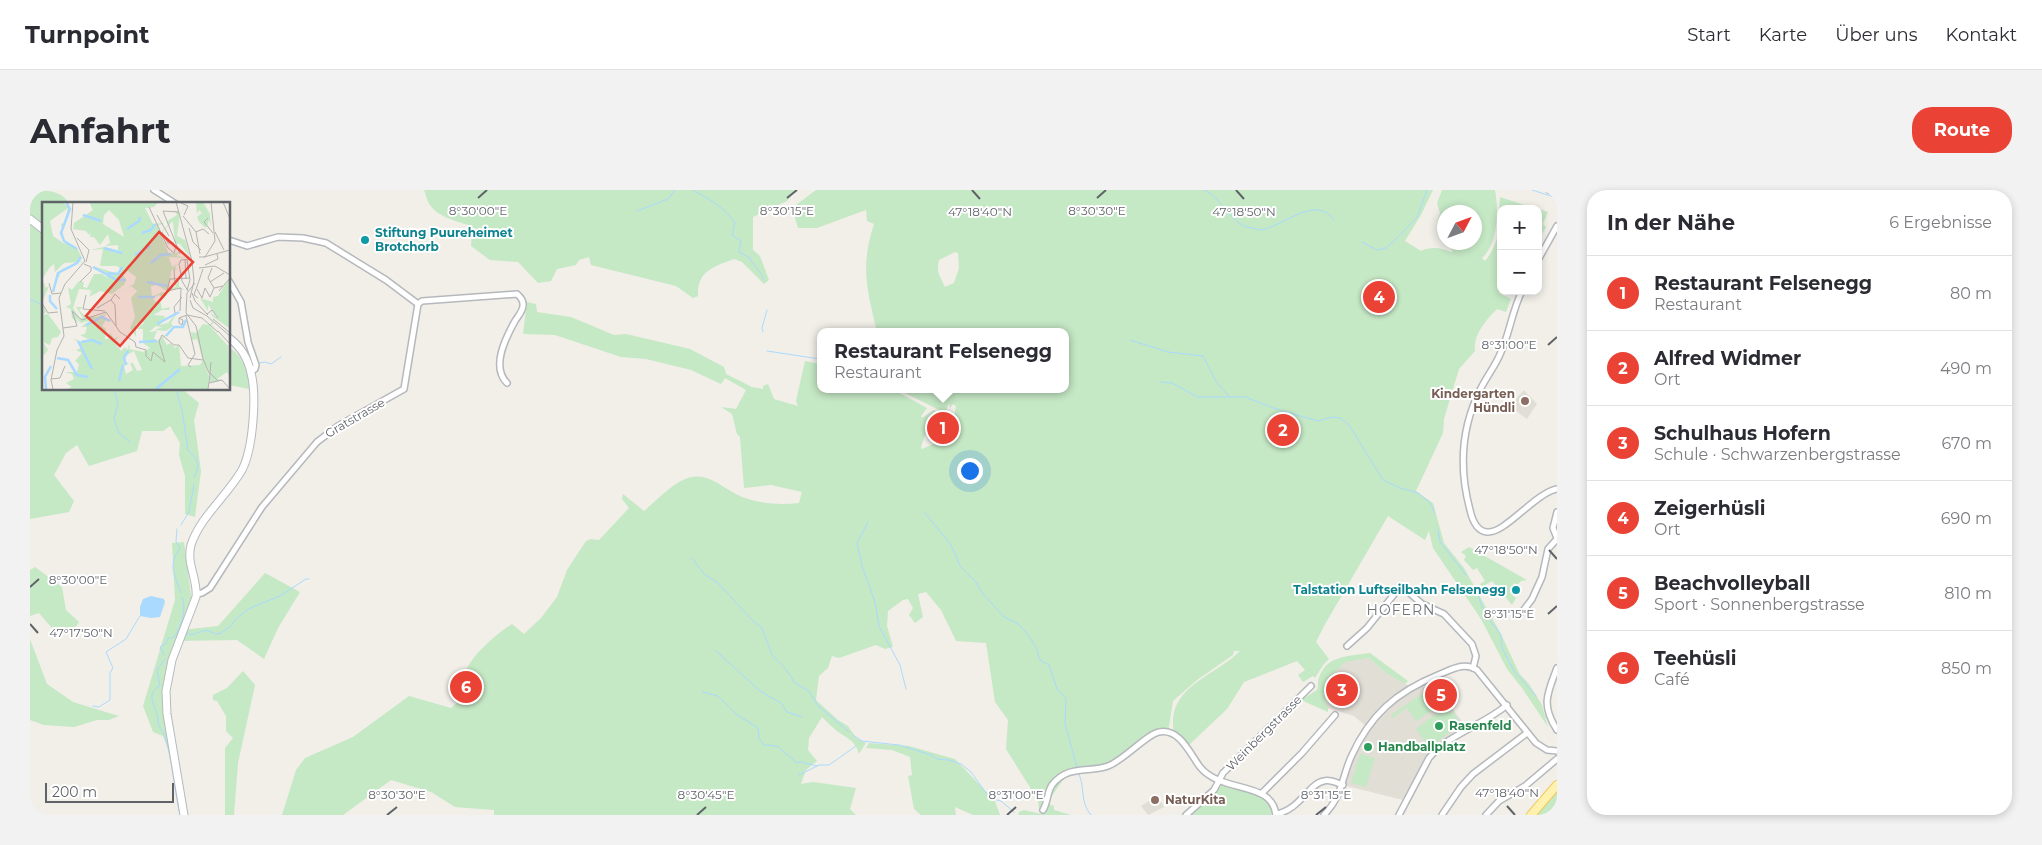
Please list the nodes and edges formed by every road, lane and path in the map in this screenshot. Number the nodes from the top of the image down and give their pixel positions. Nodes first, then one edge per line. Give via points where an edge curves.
1 (154, 190) edge
2 (1549, 190) edge
3 (1557, 193) edge
4 (173, 202) edge
5 (30, 219) edge
6 (1557, 226) edge
7 (42, 228) edge
8 (230, 240) edge
9 (1542, 253) edge
10 (230, 282) edge
11 (1520, 295) edge
12 (418, 304) junction
13 (230, 339) edge
14 (251, 371) junction
15 (507, 384) dead end
16 (1557, 489) edge
17 (1557, 512) edge
18 (1557, 538) edge
19 (196, 594) junction
20 (1519, 614) dead end
21 (1347, 646) dead end
22 (1473, 668) junction
23 (1557, 668) edge
24 (1311, 686) dead end
25 (1507, 705) junction
26 (1335, 715) dead end
27 (1557, 730) edge
28 (1527, 733) junction
29 (1557, 751) edge
30 (1557, 759) edge
31 (1219, 781) junction
32 (1343, 785) junction
33 (1557, 785) edge
34 (1262, 794) junction
35 (1043, 810) dead end
36 (184, 815) edge
37 (1186, 815) edge
38 (1276, 815) edge
39 (1324, 815) edge
40 (1399, 815) edge
41 (1442, 815) edge
42 (1486, 815) edge
43 (1531, 815) edge

1 - 4 street
2 - 3 street
5 - 7 street
6 - 9 street
8 - 12 street via 247,246 278,237 326,243
10 - 14 street via 243,308 248,342 256,365
11 - 16 street via 1502,351 1481,388 1467,428 1462,463 1466,496 1475,524 1488,532 1498,529 1546,493
12 - 15 street via 425,300 517,294 523,300 523,308 509,333 499,363 500,373
12 - 19 street, Gratstrasse via 404,389 322,436 262,507 210,588
13 - 14 street via 243,354
14 - 19 street via 250,447 238,476 193,540 190,559
17 - 18 street via 1554,528
18 - 20 street via 1548,548 1537,589
19 - 36 street via 172,660 166,690
21 - 22 street via 1367,628 1396,592 1404,588 1422,604 1444,614 1472,644 1476,656
22 - 25 street
22 - 32 street via 1457,667 1418,684 1394,699 1367,727 1351,758
23 - 27 street via 1546,701
24 - 31 street, Weinbergstrasse via 1223,773
25 - 28 street
25 - 40 street via 1485,721 1445,741 1436,750
26 - 34 street
28 - 29 street via 1547,750
28 - 41 street via 1473,774
30 - 42 street via 1524,786 1498,801
31 - 34 street
31 - 35 street via 1205,772 1181,740 1158,732 1110,766 1076,770 1060,778 1052,785
31 - 37 street, Weinbergstrasse via 1214,790
32 - 38 street via 1326,780 1318,782 1293,807
32 - 39 street
33 - 43 main road
34 - 38 street via 1272,801

